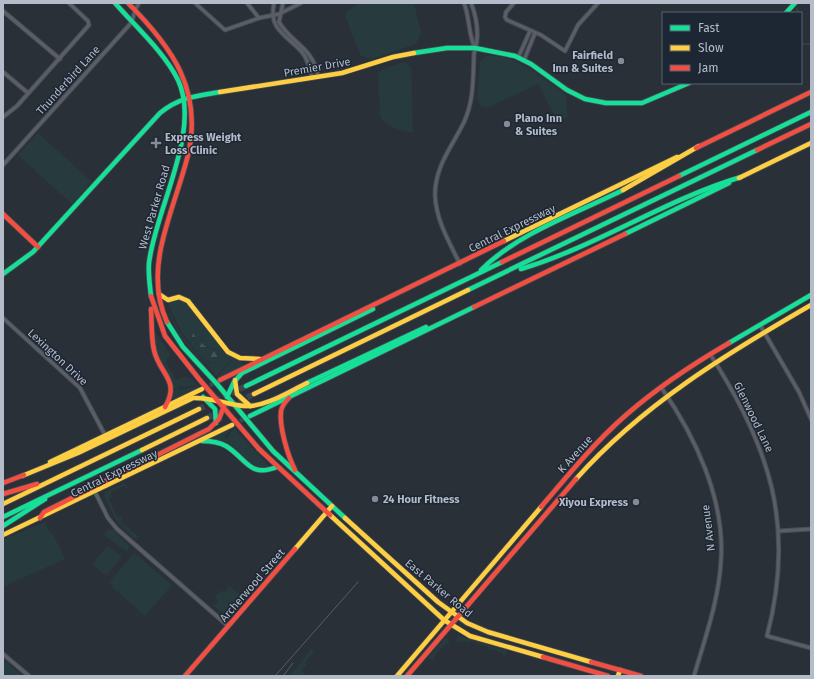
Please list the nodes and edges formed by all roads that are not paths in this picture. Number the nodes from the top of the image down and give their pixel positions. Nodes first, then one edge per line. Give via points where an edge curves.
1 (69, 3) edge
2 (115, 3) edge
3 (128, 3) edge
4 (139, 3) edge
5 (195, 3) edge
6 (247, 3) edge
7 (274, 3) edge
8 (283, 3) edge
9 (301, 3) edge
10 (464, 3) edge
11 (471, 3) edge
12 (514, 3) edge
13 (598, 3) edge
14 (795, 3) edge
15 (135, 10) junction
16 (3, 11) edge
17 (787, 12) edge
18 (279, 14) junction
19 (273, 15) junction
20 (259, 18) junction
21 (476, 21) junction
22 (132, 22) junction
23 (469, 23) junction
24 (530, 31) junction
25 (535, 33) junction
26 (295, 40) junction
27 (292, 43) junction
28 (475, 48) junction
29 (168, 49) junction
30 (161, 55) junction
31 (518, 58) junction
32 (60, 60) junction
33 (524, 60) junction
34 (3, 72) edge
35 (318, 77) junction
36 (312, 78) junction
37 (687, 84) edge
38 (811, 92) edge
39 (28, 93) junction
40 (191, 97) junction
41 (184, 98) junction
42 (811, 112) edge
43 (3, 117) edge
44 (811, 124) edge
45 (811, 143) edge
46 (699, 146) junction
47 (3, 165) edge
48 (741, 177) junction
49 (170, 185) junction
50 (178, 187) junction
51 (3, 214) edge
52 (155, 234) junction
53 (163, 236) junction
54 (38, 246) junction
55 (460, 264) junction
56 (509, 271) junction
57 (478, 273) junction
58 (3, 274) edge
59 (159, 294) junction
60 (394, 296) junction
61 (810, 297) edge
62 (151, 301) junction
63 (811, 305) edge
64 (468, 310) junction
65 (3, 318) edge
66 (760, 325) junction
67 (764, 333) junction
68 (710, 354) junction
69 (261, 359) junction
70 (715, 362) junction
71 (220, 380) tunnel mouth
72 (235, 380) junction
73 (246, 386) tunnel mouth
74 (661, 387) junction
75 (202, 389) tunnel mouth
76 (254, 394) tunnel mouth
77 (291, 395) junction
78 (228, 396) junction
79 (667, 396) junction
80 (203, 397) junction
81 (216, 399) junction
82 (226, 402) junction
83 (235, 404) junction
84 (165, 407) junction
85 (252, 407) junction
86 (224, 408) junction
87 (198, 409) tunnel mouth
88 (250, 416) tunnel mouth
89 (207, 418) tunnel mouth
90 (811, 419) edge
91 (216, 423) junction
92 (232, 425) tunnel mouth
93 (104, 435) junction
94 (197, 442) junction
95 (282, 460) joint
96 (580, 461) junction
97 (588, 467) junction
98 (277, 468) junction
99 (22, 476) junction
100 (298, 476) junction
101 (52, 480) junction
102 (3, 483) edge
103 (60, 489) junction
104 (95, 492) junction
105 (3, 494) edge
106 (3, 504) edge
107 (332, 506) junction
108 (326, 512) junction
109 (3, 517) edge
110 (40, 518) junction
111 (526, 525) junction
112 (3, 526) edge
113 (811, 528) edge
114 (532, 530) junction
115 (779, 531) junction
116 (3, 535) edge
117 (372, 543) junction
118 (366, 549) junction
119 (451, 613) junction
120 (457, 617) junction
121 (444, 620) junction
122 (450, 624) junction
123 (228, 626) junction
124 (514, 639) junction
125 (512, 648) junction
126 (811, 648) edge
127 (3, 654) edge
128 (566, 654) junction
129 (564, 663) junction
130 (620, 670) junction
131 (29, 676) edge
132 (185, 676) edge
133 (397, 676) edge
134 (407, 676) edge
135 (608, 676) edge
136 (618, 676) edge
137 (641, 676) edge
138 (694, 676) edge

1 - 32 street via 88,21 89,26
2 - 22 main road, West Parker Road
3 - 15 main road, West Parker Road
4 - 15 street, Thunderbird Lane
5 - 20 street via 225,30
6 - 20 street
7 - 19 street
8 - 18 street
9 - 18 street
10 - 23 street
11 - 21 street
12 - 24 street via 505,17
13 - 25 street via 578,24 565,50
14 - 17 main road
15 - 22 street, Thunderbird Lane
15 - 29 main road, West Parker Road
16 - 32 street
18 - 19 street
18 - 26 street via 279,22
19 - 20 street
19 - 27 street via 274,23
21 - 23 street
21 - 28 street via 478,40
22 - 30 main road, West Parker Road
22 - 47 street, Thunderbird Lane
23 - 28 street via 471,40
24 - 25 street
24 - 31 street
25 - 33 street
26 - 27 street
26 - 35 street via 308,52 316,66
27 - 36 street via 308,61
28 - 31 main road, Premier Drive via 502,52
28 - 35 main road, Premier Drive via 425,50 393,57 354,71
28 - 55 street via 473,86 468,111 441,163 435,193 442,226
29 - 30 main road
29 - 40 main road, West Parker Road via 183,73
30 - 41 main road, West Parker Road via 178,80
31 - 33 main road, Premier Drive
32 - 39 street
33 - 37 main road, Premier Drive via 567,90 585,99 606,103 642,103
34 - 39 street
35 - 36 main road, Premier Drive
36 - 40 main road, Premier Drive
38 - 46 main road, Central Expressway
39 - 43 street
40 - 41 main road, Premier Drive
40 - 50 main road, West Parker Road via 192,131
41 - 49 main road, West Parker Road via 184,131
41 - 54 main road, Premier Drive via 164,109
42 - 57 main road
44 - 56 main road
45 - 48 main road
46 - 55 main road, Central Expressway
46 - 57 main road via 646,178 492,257
48 - 56 main road via 688,196 584,246 546,261
48 - 64 main road
49 - 50 main road
49 - 52 main road, West Parker Road
50 - 53 main road, West Parker Road
51 - 54 main road
52 - 53 main road
52 - 62 main road, West Parker Road via 149,264
53 - 59 main road, West Parker Road via 157,267
54 - 58 main road, Premier Drive via 27,258
55 - 60 main road, Central Expressway
56 - 76 main road
57 - 73 main road
59 - 69 main road via 168,300 179,297 188,301 228,352 240,358
59 - 78 main road, West Parker Road via 166,319 183,348
60 - 69 main road, Central Expressway
60 - 72 main road via 368,312 242,373
61 - 66 main road, K Avenue
62 - 81 main road, West Parker Road via 160,325 174,348
62 - 84 main road via 154,351 172,388 171,397
63 - 67 main road, K Avenue
64 - 77 main road
64 - 85 main road via 382,346
65 - 93 street, Lexington Drive via 80,388
66 - 67 street
66 - 68 main road, K Avenue
67 - 70 main road, K Avenue
67 - 90 street via 799,392
68 - 70 street, Glenwood Lane
68 - 74 main road, K Avenue
69 - 71 main road, Central Expressway
70 - 79 main road, K Avenue
70 - 115 street, Glenwood Lane via 740,404 762,451 777,507
72 - 78 main road
72 - 85 main road via 237,394
74 - 79 street, N Avenue
74 - 96 main road, K Avenue via 626,415
75 - 84 main road
77 - 88 main road
77 - 100 main road via 284,402 281,416 292,465
78 - 82 main road
78 - 83 main road, West Parker Road
79 - 97 main road, K Avenue via 624,431
79 - 138 street, N Avenue via 683,421 704,465 715,503 721,542 721,560 713,612
80 - 81 main road
80 - 91 main road via 214,409
80 - 99 main road via 183,402 88,448
81 - 82 main road
81 - 86 main road, West Parker Road
82 - 83 main road
82 - 86 main road
83 - 85 main road
83 - 95 main road, West Parker Road
84 - 93 main road
86 - 91 main road
86 - 98 main road, West Parker Road
87 - 101 main road, Central Expressway
89 - 103 main road, Central Expressway
91 - 110 main road via 206,431 44,512
92 - 94 main road, Central Expressway
93 - 99 main road
94 - 98 main road via 214,441 225,445 258,473 266,473
94 - 104 main road, Central Expressway
95 - 100 main road, East Parker Road
96 - 97 main road
96 - 111 main road, K Avenue
97 - 114 main road, K Avenue
98 - 108 main road, East Parker Road
99 - 102 main road
100 - 107 main road, East Parker Road
101 - 105 main road
101 - 106 main road, Central Expressway
103 - 109 main road, Central Expressway
103 - 112 main road
104 - 110 main road, Central Expressway
104 - 123 street via 117,530
107 - 108 main road, Archerwood Street
107 - 117 main road, East Parker Road
108 - 118 main road, East Parker Road
108 - 123 main road, Archerwood Street
110 - 116 main road, Central Expressway
111 - 114 main road
111 - 119 main road, K Avenue
113 - 115 street
114 - 120 main road, K Avenue
115 - 126 street, Glenwood Lane via 777,593 767,636
117 - 118 main road
117 - 119 main road, East Parker Road
118 - 121 main road, East Parker Road
119 - 120 main road, East Parker Road
119 - 121 main road, K Avenue
120 - 122 main road, K Avenue
120 - 124 main road, East Parker Road via 478,629
121 - 122 main road, East Parker Road
121 - 133 main road, K Avenue
122 - 125 main road, East Parker Road via 470,636
122 - 134 main road, K Avenue
123 - 132 main road, Archerwood Street
124 - 125 main road
124 - 128 main road, East Parker Road
125 - 129 main road, East Parker Road
127 - 131 street
128 - 129 main road
128 - 130 main road, East Parker Road
129 - 135 main road, East Parker Road
130 - 136 main road
130 - 137 main road, East Parker Road

